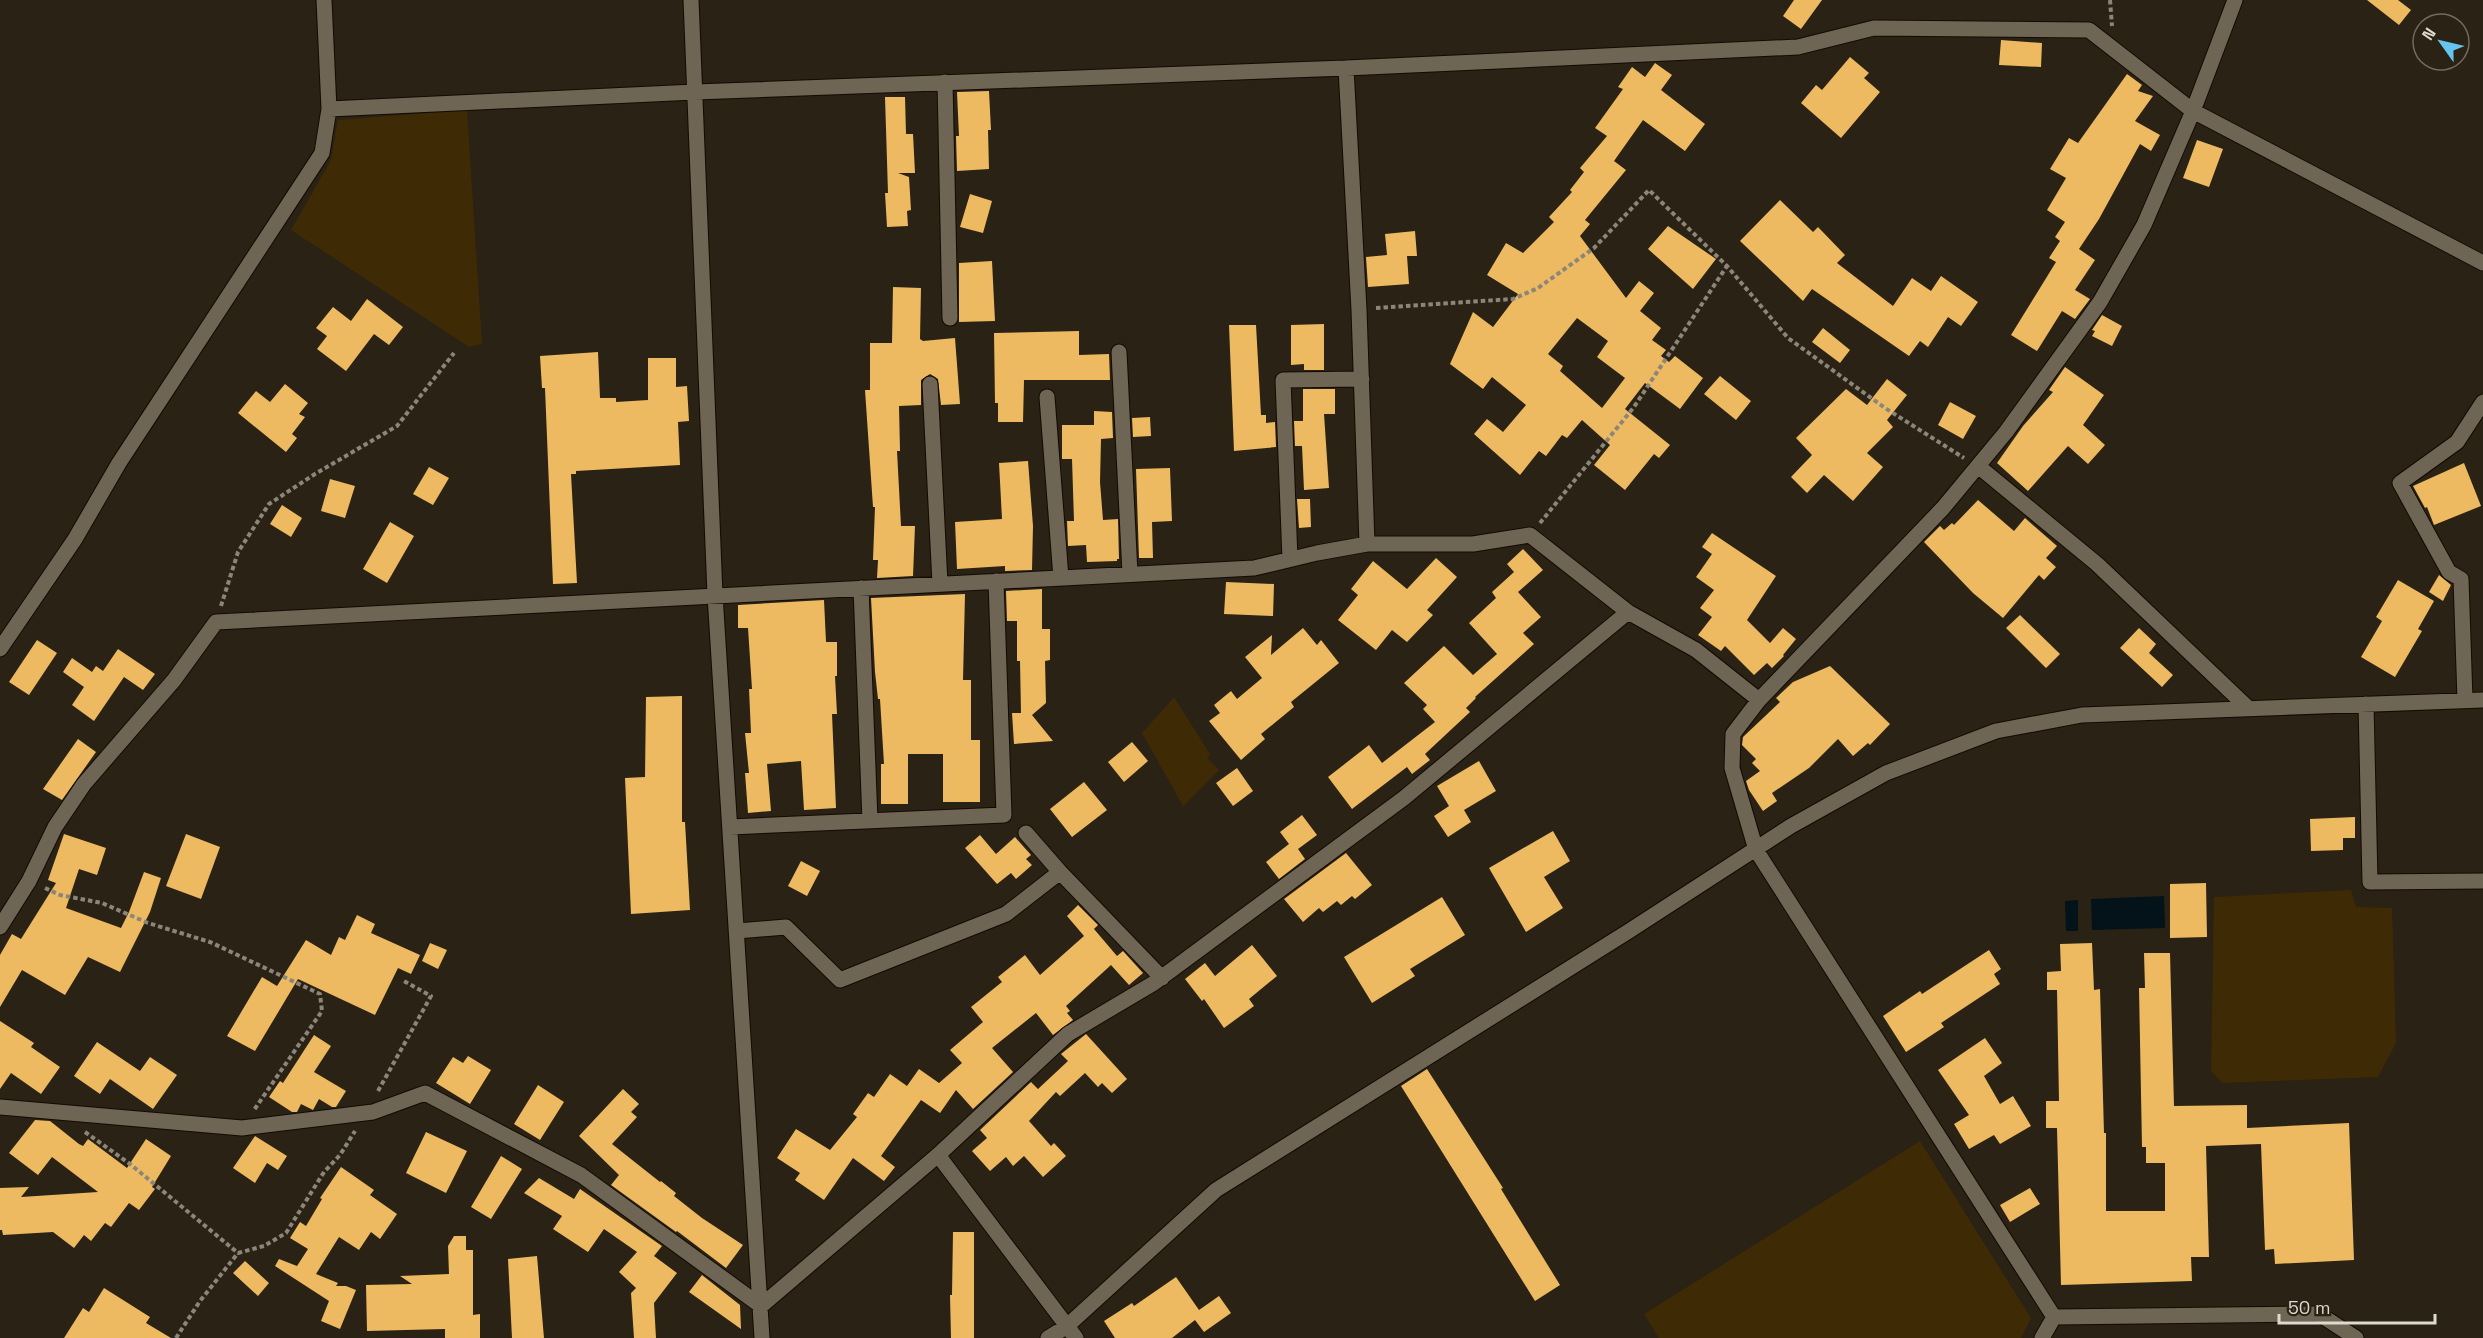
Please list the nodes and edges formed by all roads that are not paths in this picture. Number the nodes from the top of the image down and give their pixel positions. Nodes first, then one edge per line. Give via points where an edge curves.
1 (324, 0) edge
2 (691, 0) edge
3 (2235, 0) edge
4 (1346, 68) junction
5 (945, 82) junction
6 (694, 92) junction
7 (329, 109) junction
8 (2193, 111) junction
9 (2483, 263) edge
10 (950, 318) dead end
11 (1119, 352) dead end
12 (1362, 380) junction
13 (930, 384) dead end
14 (1047, 397) dead end
15 (2483, 402) edge
16 (1978, 466) junction
17 (1367, 544) junction
18 (1290, 559) junction
19 (1130, 574) junction
20 (1061, 578) junction
21 (996, 581) junction
22 (940, 584) junction
23 (861, 588) junction
24 (716, 596) junction
25 (1628, 612) junction
26 (0, 649) edge
27 (1759, 700) junction
28 (2465, 700) junction
29 (2483, 700) edge
30 (2366, 704) junction
31 (2248, 708) junction
32 (870, 821) junction
33 (730, 827) junction
34 (1026, 832) dead end
35 (1756, 850) junction
36 (1060, 872) junction
37 (2483, 881) edge
38 (0, 927) edge
39 (737, 931) junction
40 (1162, 978) junction
41 (0, 1107) edge
42 (938, 1155) junction
43 (760, 1306) junction
44 (2054, 1317) junction
45 (1071, 1333) edge
46 (762, 1338) edge
47 (1048, 1338) edge
48 (2042, 1338) edge
49 (2356, 1338) edge

1 - 7 street
2 - 6 street
3 - 8 street
4 - 5 street
4 - 8 street via 1798,47 1874,28 2089,30
4 - 12 street
5 - 6 street
5 - 10 street
6 - 7 street
6 - 24 street
7 - 26 street via 322,153 119,463 75,539
8 - 9 street
8 - 16 street via 2145,225 2100,302
11 - 19 street
12 - 17 street
12 - 18 street via 1283,380
13 - 22 street
14 - 20 street
15 - 28 street via 2457,442 2400,483 2449,572 2461,579
16 - 27 street via 1943,508
16 - 31 street via 2097,564
17 - 18 street
17 - 25 street via 1473,544 1530,535
18 - 19 street via 1254,568
19 - 20 street
20 - 21 street
21 - 22 street
21 - 32 street via 1004,815
22 - 23 street
23 - 24 street
23 - 32 street
24 - 33 street
24 - 38 street via 216,622 174,680 84,784 55,827 30,881
25 - 27 street via 1696,650
25 - 40 street via 1404,798
27 - 35 street via 1733,734 1732,757
28 - 29 street
28 - 30 street
30 - 31 street
30 - 37 street via 2370,882
31 - 35 street via 2082,715 1996,731 1886,773
32 - 33 street
33 - 39 street
34 - 36 street
35 - 44 street
35 - 45 street via 1216,1190
36 - 39 street via 1006,914 840,980 786,927
36 - 40 street
39 - 43 street
40 - 42 street via 1068,1034
41 - 43 street via 242,1128 366,1113 425,1093 581,1175
42 - 43 street
42 - 45 street
43 - 46 street
44 - 48 street
44 - 49 street via 2319,1314
45 - 47 street

